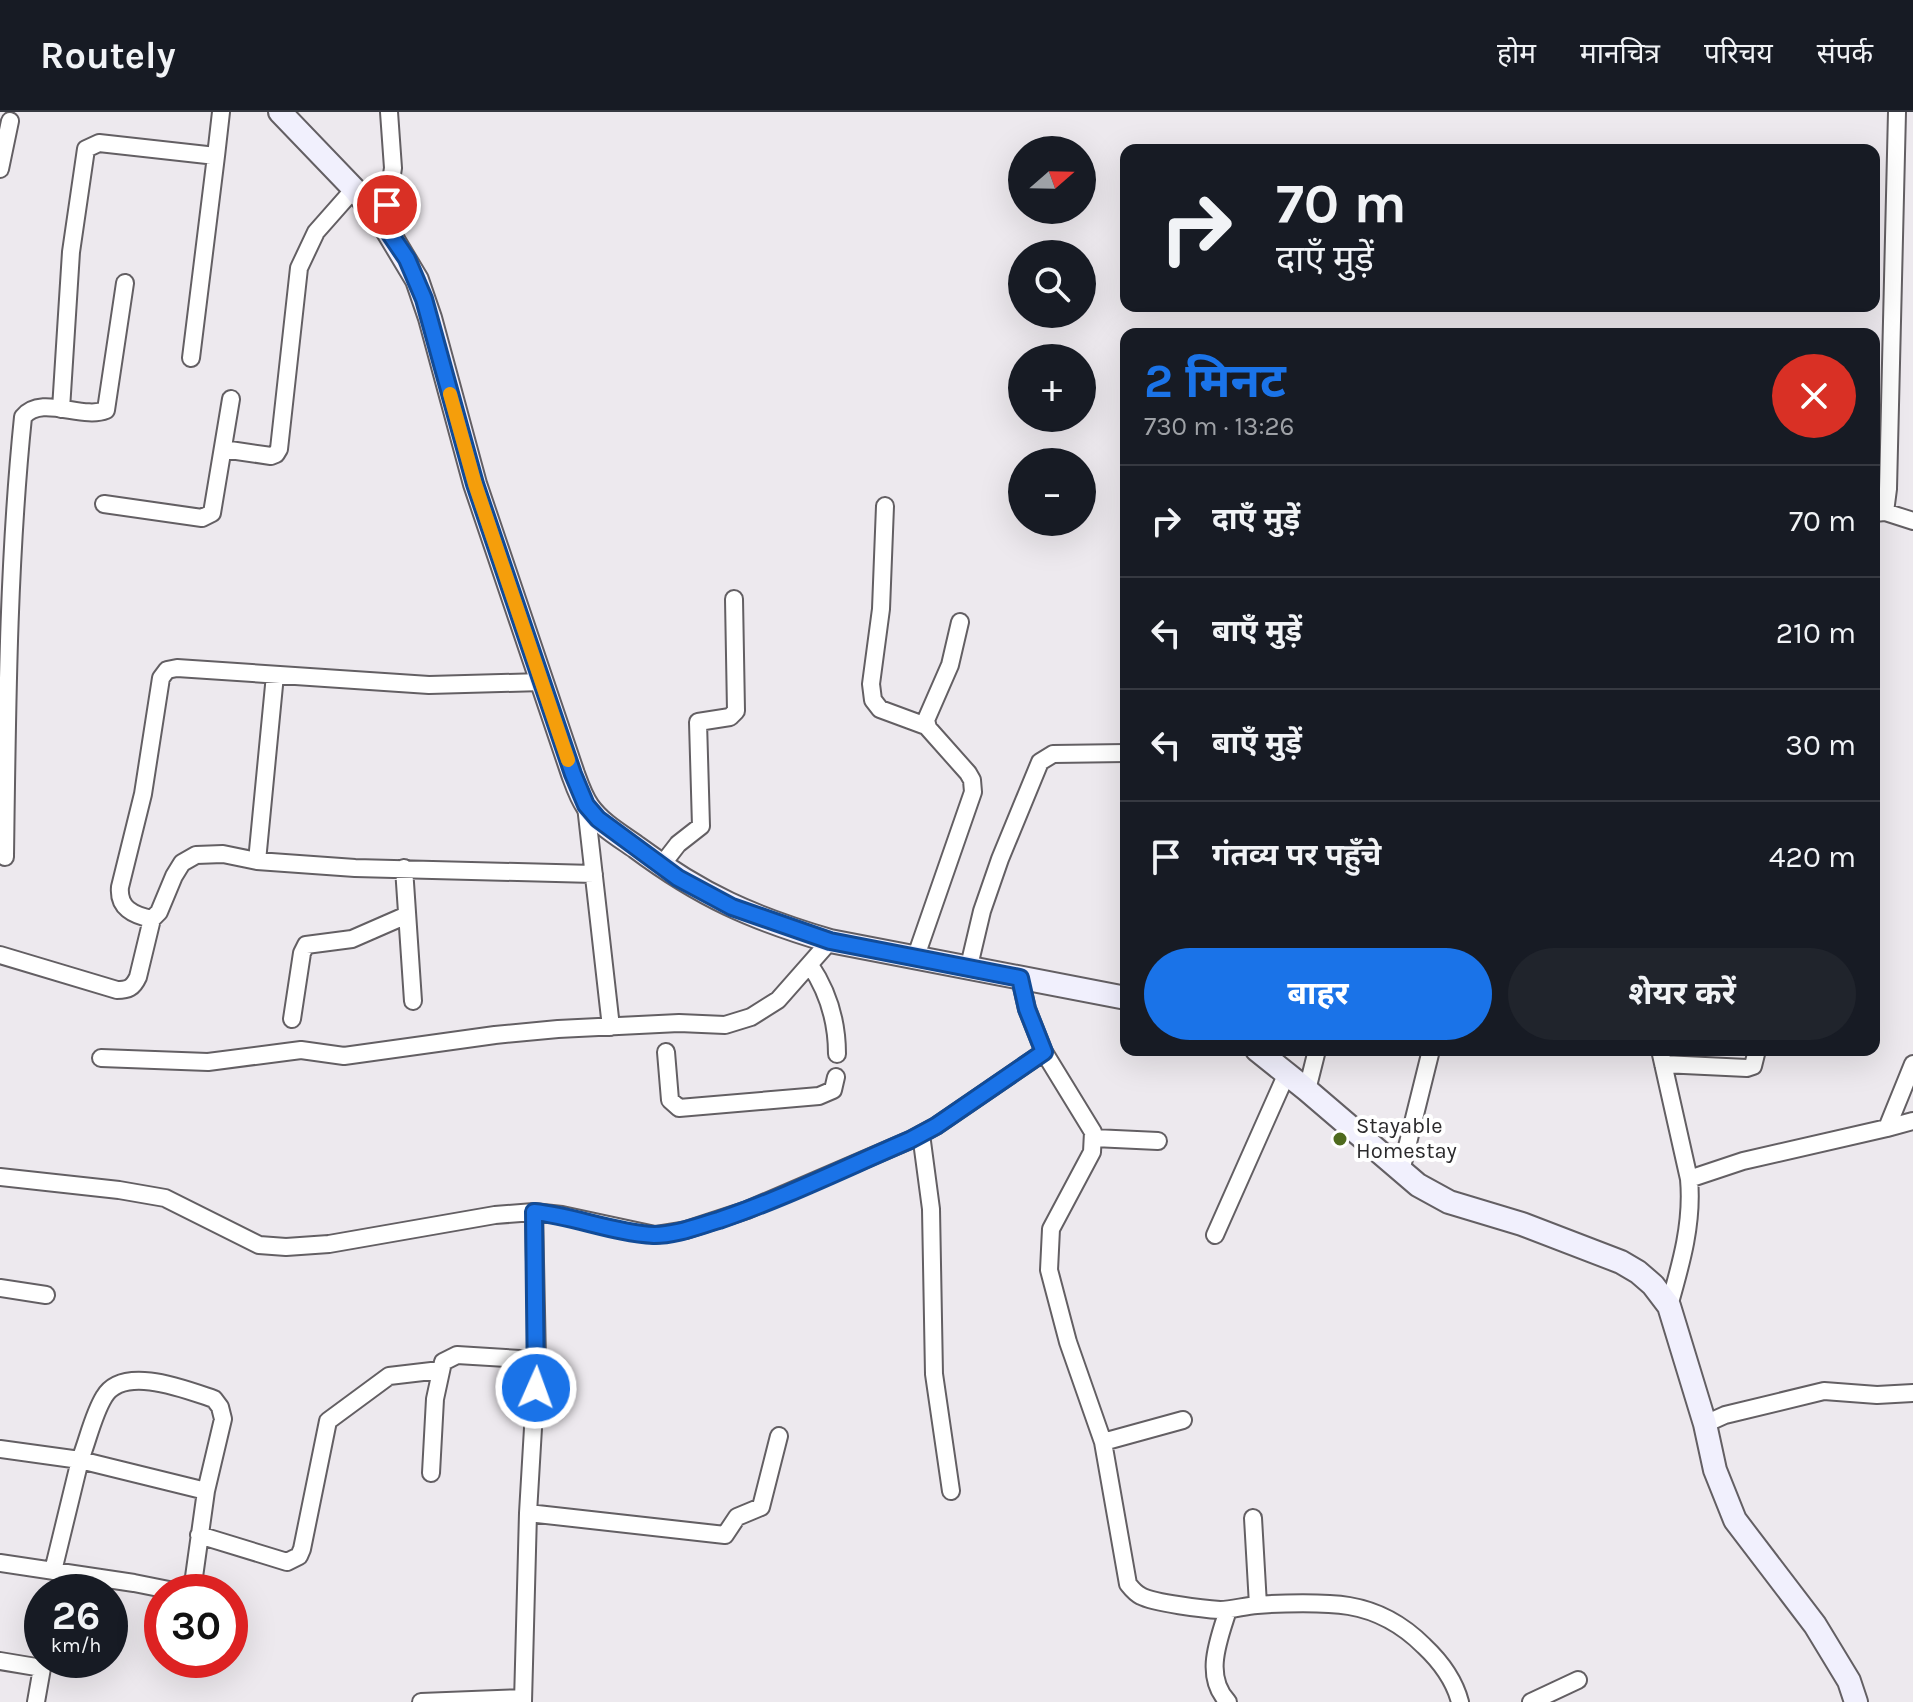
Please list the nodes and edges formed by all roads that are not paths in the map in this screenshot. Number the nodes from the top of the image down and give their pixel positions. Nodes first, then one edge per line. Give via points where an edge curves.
1 (221, 112) edge
2 (280, 112) edge
3 (389, 112) edge
4 (1897, 112) edge
5 (10, 121) dead end
6 (216, 156) junction
7 (0, 169) edge
8 (354, 189) junction
9 (384, 225) junction
10 (125, 283) dead end
11 (191, 358) dead end
12 (231, 399) dead end
13 (61, 409) junction
14 (223, 449) junction
15 (104, 504) dead end
16 (885, 506) dead end
17 (1880, 513) edge
18 (1913, 521) edge
19 (734, 599) dead end
20 (960, 622) dead end
21 (4, 658) edge
22 (275, 675) junction
23 (543, 682) junction
24 (926, 726) junction
25 (1120, 753) edge
26 (586, 805) junction
27 (5, 857) dead end
28 (257, 861) junction
29 (661, 866) junction
30 (404, 868) junction
31 (594, 874) junction
32 (407, 915) junction
33 (152, 919) junction
34 (830, 941) junction
35 (0, 955) edge
36 (916, 956) junction
37 (810, 965) junction
38 (969, 966) junction
39 (1020, 978) junction
40 (1120, 997) edge
41 (413, 1001) dead end
42 (292, 1019) dead end
43 (611, 1027) junction
44 (666, 1052) dead end
45 (1044, 1052) junction
46 (837, 1054) dead end
47 (1265, 1056) edge
48 (1316, 1056) edge
49 (1430, 1056) edge
50 (1756, 1056) edge
51 (1661, 1057) edge
52 (101, 1058) dead end
53 (1913, 1064) edge
54 (1287, 1073) junction
55 (836, 1077) dead end
56 (1307, 1090) junction
57 (1913, 1121) edge
58 (1887, 1128) junction
59 (921, 1134) junction
60 (1094, 1138) junction
61 (1158, 1141) dead end
62 (1401, 1171) junction
63 (0, 1177) edge
64 (1689, 1179) junction
65 (534, 1212) junction
66 (1215, 1235) dead end
67 (0, 1288) edge
68 (46, 1295) dead end
69 (1669, 1306) junction
70 (537, 1360) junction
71 (440, 1370) junction
72 (1913, 1393) edge
73 (1183, 1420) dead end
74 (1705, 1424) junction
75 (779, 1436) dead end
76 (1103, 1442) junction
77 (0, 1449) edge
78 (80, 1460) junction
79 (431, 1473) dead end
80 (206, 1491) junction
81 (951, 1491) dead end
82 (528, 1513) junction
83 (1253, 1518) dead end
84 (199, 1535) junction
85 (0, 1563) edge
86 (53, 1571) junction
87 (194, 1574) edge
88 (144, 1586) edge
89 (1258, 1605) junction
90 (1228, 1610) junction
91 (0, 1661) edge
92 (1578, 1680) dead end
93 (523, 1700) edge
94 (36, 1702) edge
95 (421, 1702) edge
96 (1228, 1702) edge
97 (1460, 1702) edge
98 (1531, 1702) edge
99 (1856, 1702) edge

1 - 6 street
2 - 8 street
3 - 9 street via 393,168
4 - 17 street via 1893,340
5 - 7 street
6 - 11 street
6 - 13 street via 99,143 86,149 71,252
8 - 9 street
8 - 14 street via 316,232 299,268 279,449 271,456
9 - 23 street via 407,259 426,305 475,484
10 - 13 street via 106,410
12 - 14 street
13 - 21 street via 32,408 23,417
14 - 15 street via 215,508 208,517
16 - 24 street via 871,694 880,709
17 - 18 street
19 - 29 street via 736,711 730,717 698,722 701,826
20 - 24 street
21 - 27 street
22 - 23 street via 429,685
22 - 28 street
22 - 33 street via 177,668 163,674 119,895 126,909
23 - 26 street
24 - 36 street via 968,773 973,792
25 - 38 street via 1053,754 1040,762 995,872
26 - 29 street
26 - 31 street
28 - 30 street
28 - 33 street via 209,853 189,857
29 - 34 street via 732,907
30 - 31 street
30 - 32 street
31 - 43 street
32 - 41 street
32 - 42 street via 352,939 306,945
33 - 35 street via 138,977 126,990
34 - 36 street
34 - 37 street
36 - 38 street
37 - 43 street via 778,1000 751,1017 725,1025
37 - 46 street via 828,997
38 - 39 street
39 - 40 street
39 - 45 street
43 - 52 street via 495,1035 344,1056 301,1050 208,1062
44 - 55 street via 670,1100 679,1108 819,1096 833,1090
45 - 59 street
45 - 60 street
47 - 54 street
48 - 56 street
49 - 62 street
50 - 51 street via 1747,1068
51 - 64 street
53 - 58 street
54 - 56 street
54 - 66 street
56 - 62 street
57 - 58 street
58 - 64 street
59 - 65 street via 747,1210 678,1232 639,1233
59 - 81 street via 931,1209 934,1374
60 - 61 street
60 - 76 street via 1092,1152 1051,1229 1049,1270
62 - 69 street via 1449,1202 1621,1262 1653,1285
63 - 65 street via 165,1198 259,1245 286,1247
64 - 69 street via 1689,1225
65 - 70 street
67 - 68 street
69 - 74 street
70 - 71 street via 457,1355 443,1362
70 - 82 street
71 - 79 street
71 - 84 street via 389,1376 328,1421 302,1549 293,1560
72 - 74 street via 1824,1391
73 - 76 street
74 - 99 street via 1715,1470 1735,1520 1815,1625
75 - 82 street via 761,1507 737,1517 725,1535
76 - 90 street via 1133,1591 1148,1599
77 - 78 street
78 - 80 street
78 - 80 street via 108,1391 122,1382 154,1382 214,1399 220,1407 223,1419
78 - 86 street
80 - 84 street
82 - 93 street
83 - 89 street
84 - 87 street
85 - 86 street
86 - 88 street
89 - 90 street
89 - 97 street via 1349,1606 1393,1620 1435,1656 1451,1677
90 - 96 street via 1214,1665
91 - 94 street via 42,1668
92 - 98 street
93 - 95 street

